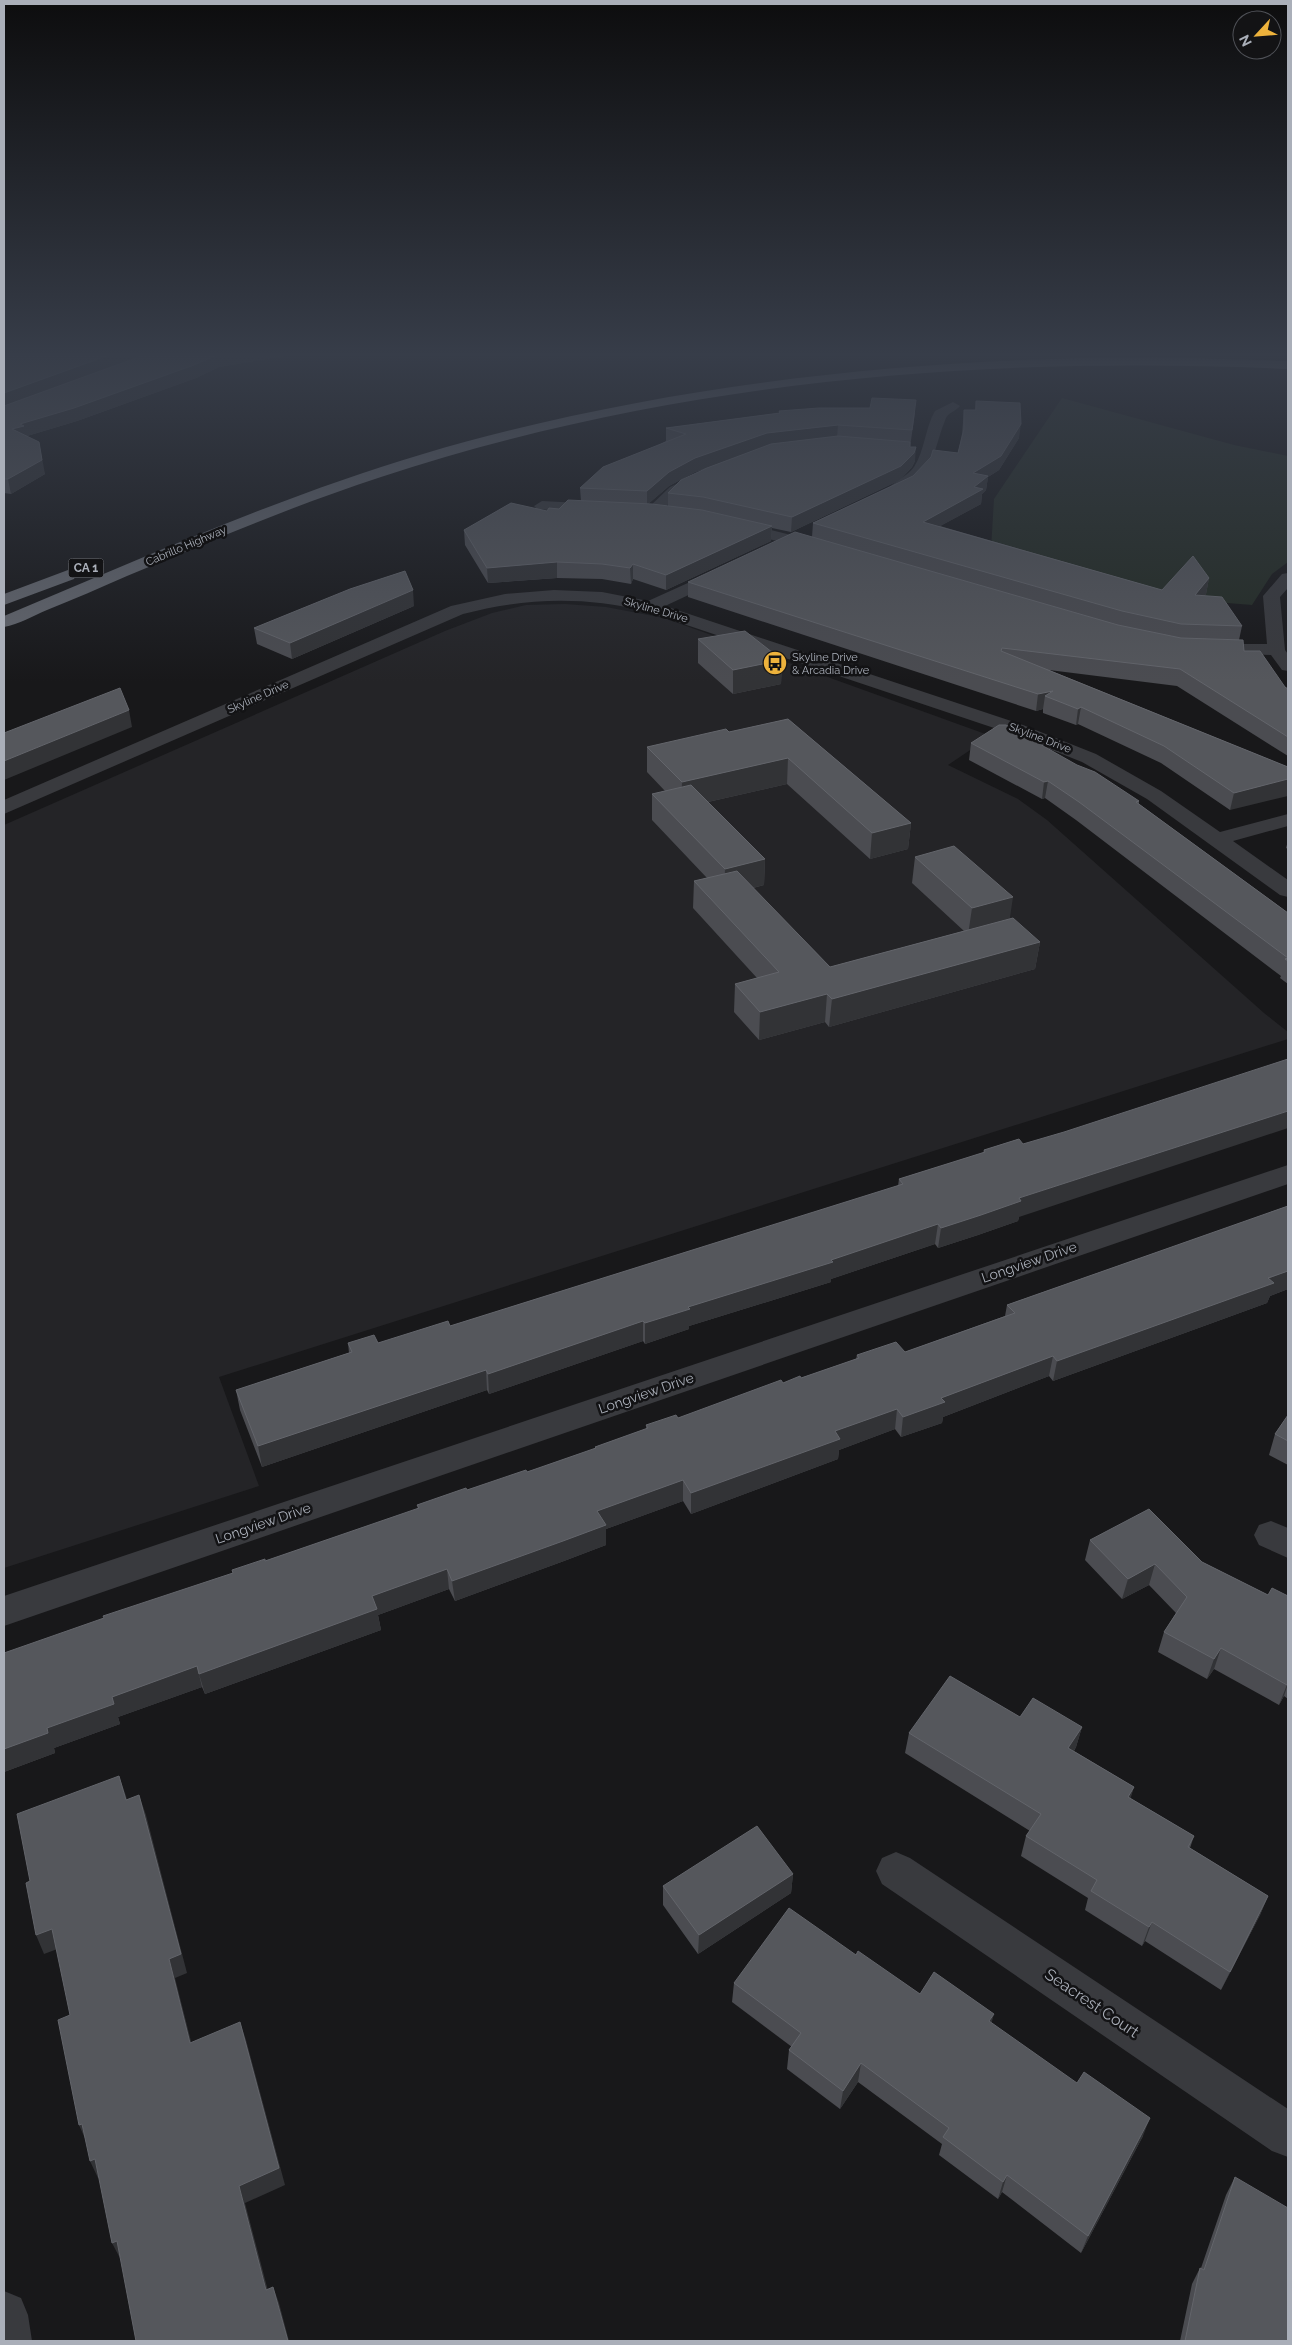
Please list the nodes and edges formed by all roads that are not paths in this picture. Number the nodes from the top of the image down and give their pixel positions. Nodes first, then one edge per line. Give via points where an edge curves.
1 (372, 463) edge
2 (411, 463) edge
3 (924, 463) edge
4 (718, 471) edge
5 (284, 492) dead end
6 (879, 497) edge
7 (542, 506) dead end
8 (616, 510) edge
9 (634, 511) edge
10 (652, 512) junction
11 (672, 514) edge
12 (720, 522) edge
13 (810, 530) dead end
14 (792, 539) junction
15 (766, 552) edge
16 (840, 553) edge
17 (739, 564) edge
18 (81, 570) dead end
19 (1288, 578) edge
20 (4, 598) edge
21 (650, 607) junction
22 (4, 622) edge
23 (1187, 648) edge
24 (1276, 650) junction
25 (1288, 666) edge
26 (4, 808) edge
27 (1288, 820) edge
28 (1217, 839) junction
29 (1288, 890) edge
30 (1288, 1174) edge
31 (4, 1611) edge
32 (896, 1871) dead end
33 (1288, 2134) edge
34 (4, 2315) edge
35 (8, 2341) edge

1 - 5 highway
2 - 22 highway, Cabrillo Highway / CA 1 via 338,486 252,519
3 - 6 street via 906,485
4 - 10 street via 675,490
7 - 8 street
9 - 10 street
10 - 11 street
12 - 14 street
13 - 14 street
14 - 15 street
14 - 16 street
17 - 21 street
18 - 20 highway, CA 1
19 - 24 street via 1271,596
21 - 26 street, Skyline Drive via 604,597 552,594 500,599 457,610
21 - 28 street, Skyline Drive via 1054,743 1121,775
23 - 24 street
24 - 25 street
27 - 28 street
28 - 29 street, Skyline Drive
30 - 31 street, Longview Drive
32 - 33 street, Seacrest Court
34 - 35 street

